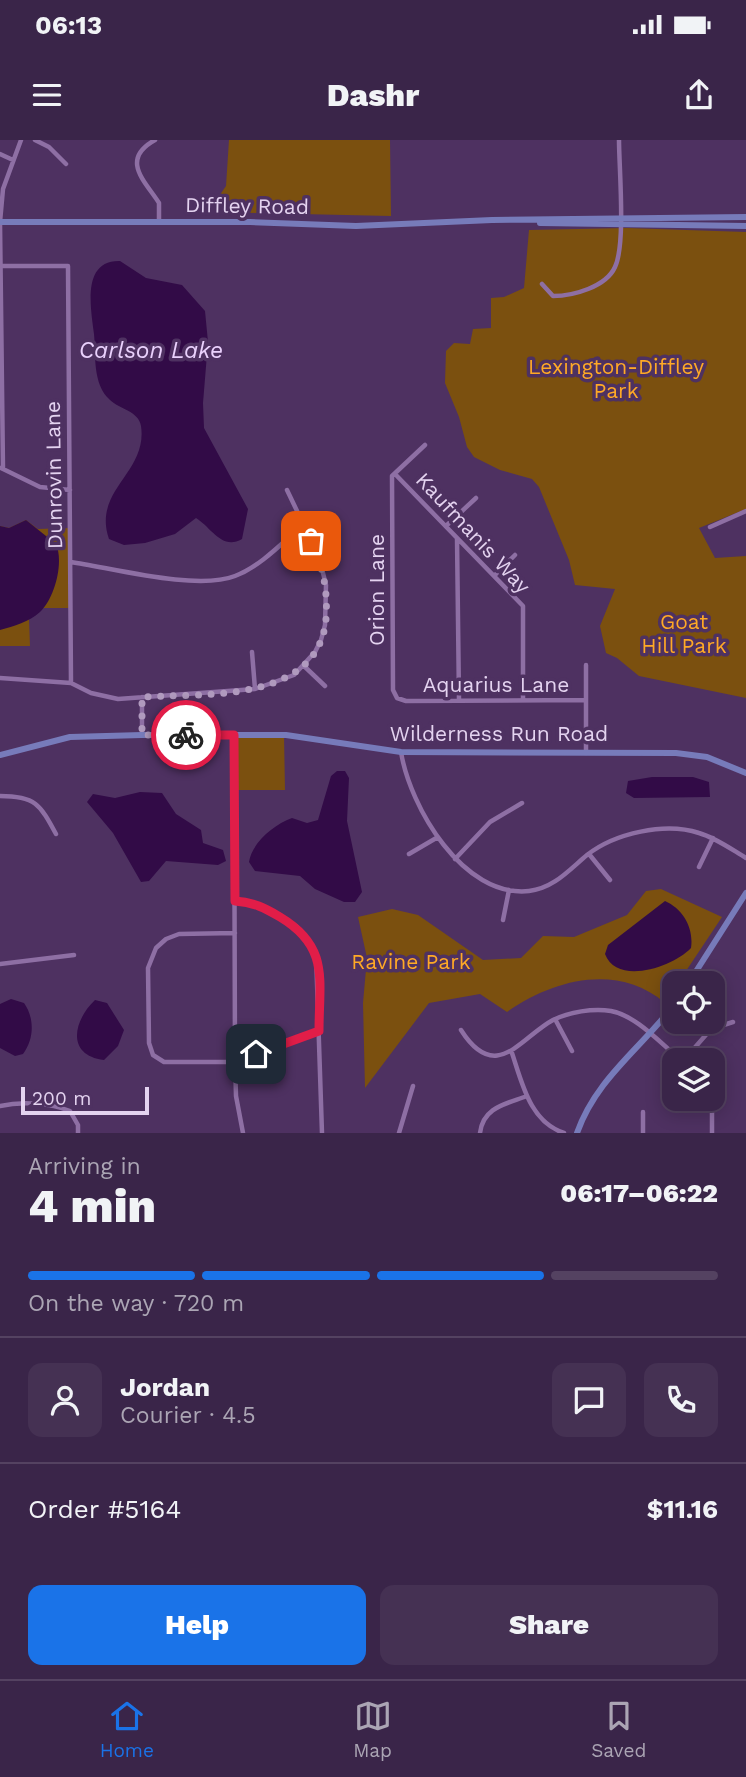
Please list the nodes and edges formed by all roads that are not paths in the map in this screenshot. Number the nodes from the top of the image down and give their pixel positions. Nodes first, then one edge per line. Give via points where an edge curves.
1 (21, 140) edge
2 (35, 140) edge
3 (155, 140) edge
4 (619, 140) edge
5 (0, 154) edge
6 (13, 160) junction
7 (66, 164) dead end
8 (746, 217) edge
9 (619, 221) junction
10 (0, 222) edge
11 (159, 222) junction
12 (746, 226) edge
13 (0, 266) edge
14 (542, 284) dead end
15 (1, 329) edge
16 (425, 445) dead end
17 (1, 468) edge
18 (396, 474) junction
19 (70, 490) junction
20 (287, 490) dead end
21 (476, 498) dead end
22 (746, 511) edge
23 (304, 524) junction
24 (446, 526) junction
25 (710, 527) dead end
26 (457, 537) junction
27 (515, 555) dead end
28 (71, 562) junction
29 (494, 576) junction
30 (252, 652) dead end
31 (586, 665) dead end
32 (304, 666) junction
33 (0, 678) edge
34 (71, 683) junction
35 (325, 686) dead end
36 (255, 689) junction
37 (142, 697) junction
38 (523, 700) junction
39 (586, 700) junction
40 (405, 701) joint
41 (459, 701) junction
42 (142, 735) junction
43 (234, 735) junction
44 (401, 752) junction
45 (586, 753) junction
46 (0, 755) edge
47 (746, 773) edge
48 (0, 796) edge
49 (522, 803) dead end
50 (56, 834) dead end
51 (438, 837) junction
52 (713, 838) junction
53 (410, 854) dead end
54 (589, 854) junction
55 (455, 859) junction
56 (746, 859) edge
57 (699, 867) dead end
58 (610, 880) dead end
59 (509, 890) junction
60 (746, 893) edge
61 (235, 901) junction
62 (503, 920) dead end
63 (235, 933) junction
64 (74, 955) dead end
65 (0, 964) edge
66 (696, 971) edge
67 (555, 1019) junction
68 (662, 1019) edge
69 (733, 1022) dead end
70 (461, 1030) dead end
71 (319, 1031) junction
72 (649, 1034) junction
73 (667, 1048) edge
74 (693, 1048) edge
75 (572, 1051) dead end
76 (512, 1053) junction
77 (235, 1062) junction
78 (413, 1086) dead end
79 (527, 1096) junction
80 (0, 1106) edge
81 (712, 1111) edge
82 (643, 1112) dead end
83 (78, 1133) edge
84 (243, 1133) edge
85 (323, 1133) edge
86 (399, 1133) edge
87 (480, 1133) edge
88 (564, 1133) edge
89 (577, 1133) edge
90 (643, 1133) edge
91 (712, 1133) edge

1 - 6 street
2 - 7 street
3 - 11 street via 141,153 138,169 141,182 159,203
4 - 9 street
5 - 6 street
6 - 10 street via 3,189
8 - 9 street, Diffley Road
9 - 11 street, Diffley Road via 356,226
9 - 12 street, Diffley Road
9 - 14 street via 618,257 607,276 570,296 553,296
10 - 11 street, Diffley Road
10 - 13 street
13 - 15 street
13 - 19 street, Dunrovin Lane via 68,266
15 - 17 street
16 - 18 street
17 - 19 street via 40,487
18 - 24 street, Kaufmanis Way
18 - 40 street, Orion Lane via 392,476 393,690
19 - 28 street, Dunrovin Lane
20 - 23 street
21 - 24 street
22 - 25 street
23 - 28 street via 251,568 217,581
23 - 32 street via 323,570 326,611 321,640
24 - 26 street, Kaufmanis Way
26 - 29 street, Kaufmanis Way
26 - 41 street
27 - 29 street
28 - 34 street, Dunrovin Lane
29 - 38 street, Kaufmanis Way via 523,606
30 - 36 street
31 - 39 street
32 - 35 street
32 - 36 street via 282,681
33 - 34 street
34 - 37 street via 104,698
36 - 37 street
37 - 42 street
38 - 39 street, Aquarius Lane
38 - 41 street, Aquarius Lane
39 - 45 street
40 - 41 street, Aquarius Lane
42 - 43 street, Wilderness Run Road
42 - 46 street, Wilderness Run Road via 70,737
43 - 44 street, Wilderness Run Road via 308,737
43 - 61 street
44 - 45 street, Wilderness Run Road
44 - 51 street via 405,776
45 - 47 street, Wilderness Run Road via 686,754 724,762
48 - 50 street via 32,800 43,809
49 - 55 street via 490,822
51 - 53 street
51 - 55 street
52 - 54 street via 681,830 637,833 611,840
52 - 56 street
52 - 57 street
54 - 58 street
54 - 59 street via 549,885
55 - 59 street
59 - 62 street
60 - 66 street
61 - 63 street
61 - 71 street via 263,907 311,941 319,965
63 - 77 street
63 - 77 street via 179,934 166,939 156,948 148,968 153,1055 164,1062
64 - 65 street
67 - 72 street via 610,1011 630,1018
67 - 75 street
67 - 76 street
68 - 72 street
69 - 74 street via 711,1028
70 - 76 street via 483,1052
71 - 77 street
71 - 85 street
72 - 73 street
72 - 89 street via 604,1080
76 - 79 street
77 - 84 street
78 - 86 street
79 - 87 street via 492,1109 484,1117
79 - 88 street via 546,1123
80 - 83 street via 29,1103 70,1111
81 - 91 street
82 - 90 street

